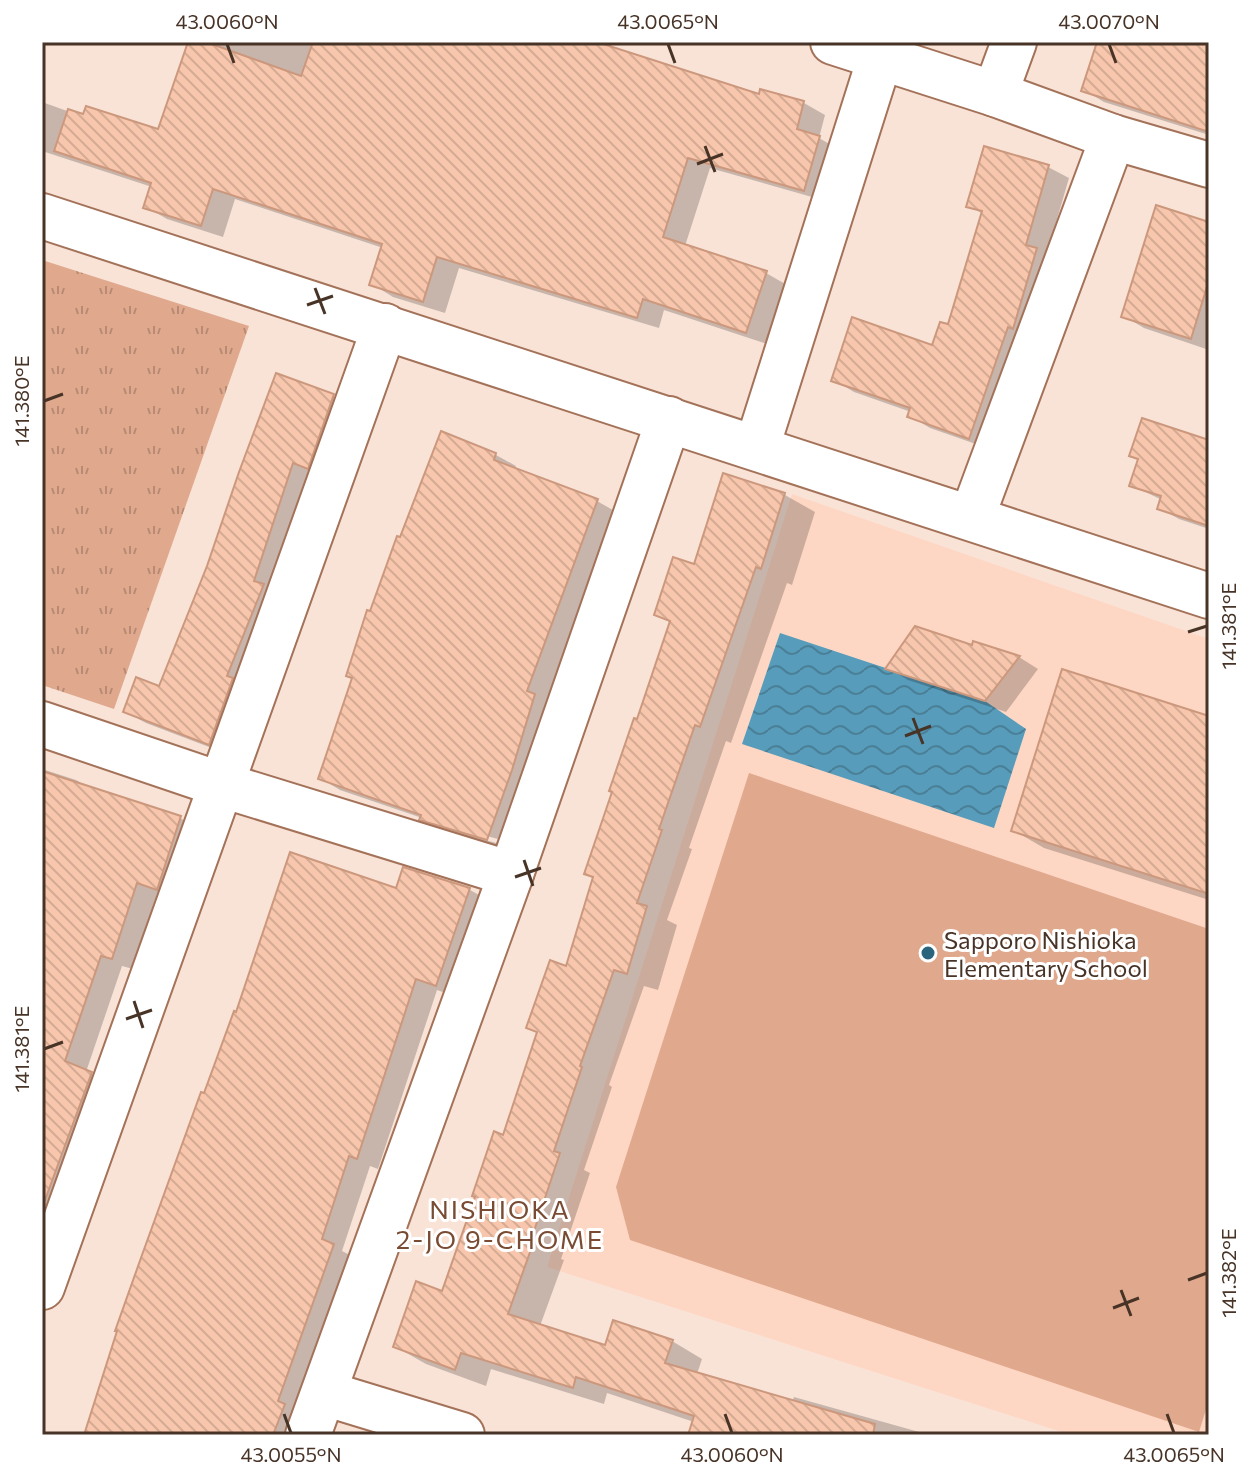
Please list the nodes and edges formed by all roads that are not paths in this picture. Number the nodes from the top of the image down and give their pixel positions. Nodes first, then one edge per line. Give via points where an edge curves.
1 (833, 42) edge
2 (1014, 42) edge
3 (880, 58) junction
4 (995, 94) junction
5 (1113, 137) junction
6 (1209, 165) edge
7 (42, 216) edge
8 (385, 326) junction
9 (669, 419) junction
10 (757, 447) junction
11 (972, 517) junction
12 (1209, 596) edge
13 (42, 724) edge
14 (222, 785) junction
15 (511, 874) junction
16 (42, 1287) edge
17 (324, 1393) junction
18 (308, 1435) edge
19 (462, 1435) edge

1 - 3 street
2 - 4 street
3 - 4 street
3 - 10 street
4 - 5 street
5 - 6 street
5 - 11 street
7 - 8 street
8 - 9 street
8 - 14 street
9 - 10 street
9 - 15 street
10 - 11 street
11 - 12 street
13 - 14 street
14 - 15 street
14 - 16 street
15 - 17 street
17 - 18 street
17 - 19 street

